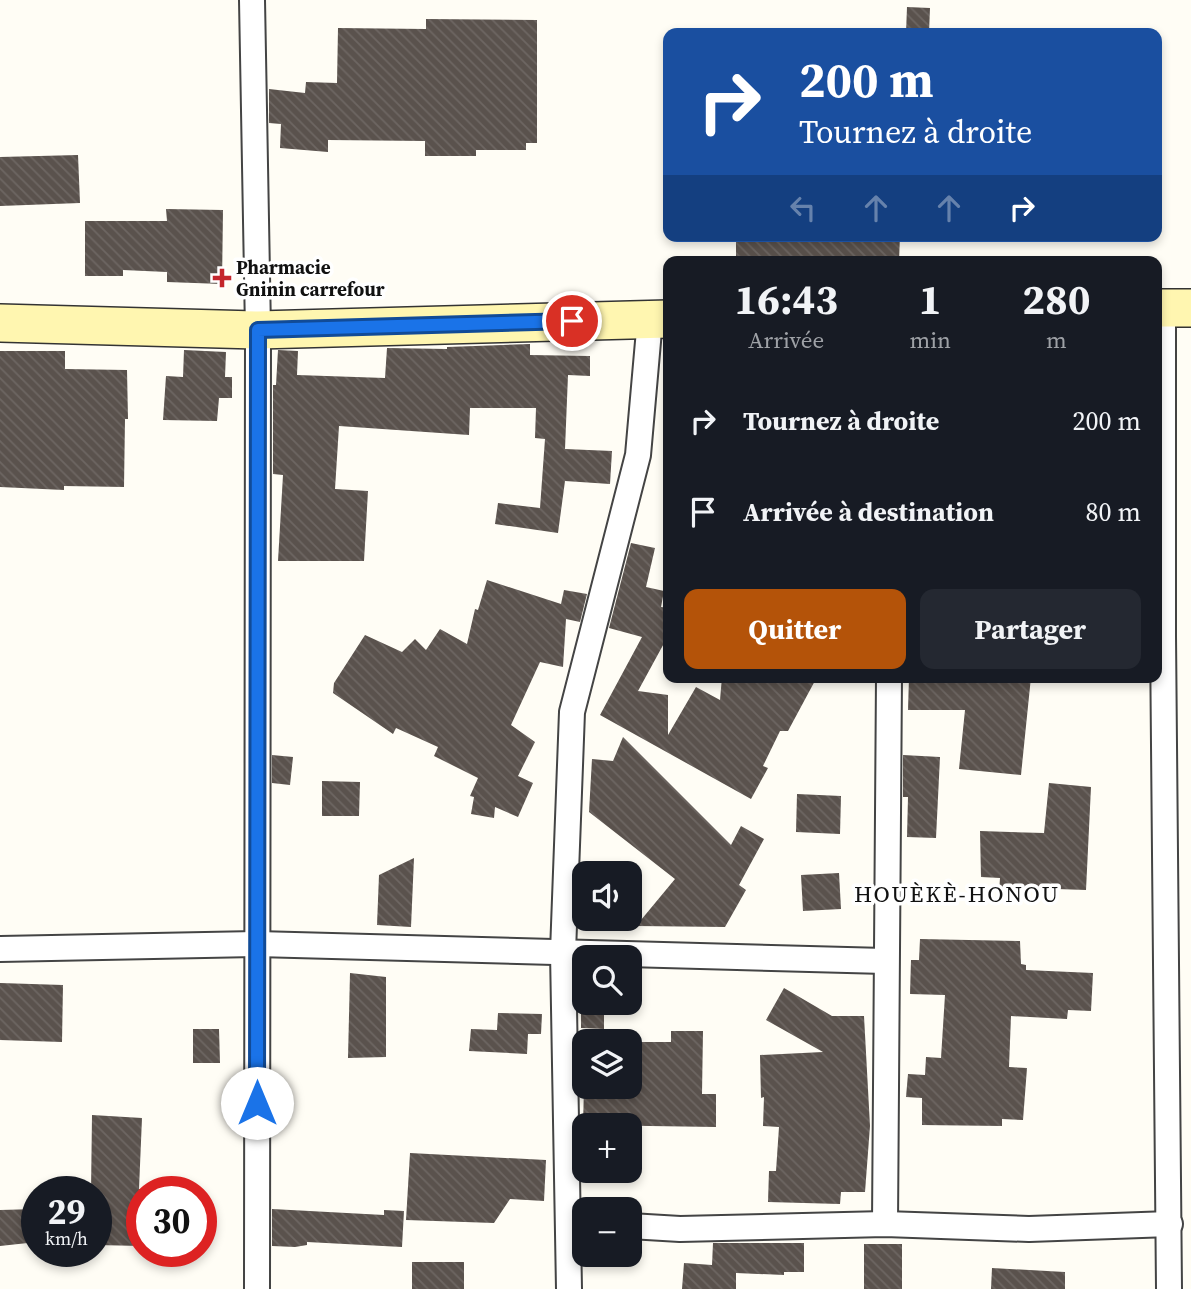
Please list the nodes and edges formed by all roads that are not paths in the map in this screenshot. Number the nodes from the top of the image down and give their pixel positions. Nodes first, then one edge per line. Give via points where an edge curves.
1 (252, 0) edge
2 (1170, 308) edge
3 (659, 319) edge
4 (0, 323) edge
5 (258, 330) junction
6 (1162, 570) edge
7 (889, 683) edge
8 (1161, 683) edge
9 (257, 944) junction
10 (0, 949) edge
11 (563, 952) junction
12 (885, 961) junction
13 (576, 1197) edge
14 (885, 1224) junction
15 (1170, 1224) junction
16 (642, 1227) edge
17 (572, 1264) edge
18 (257, 1289) edge
19 (569, 1289) edge
20 (1169, 1289) edge

1 - 5 street
2 - 6 street
3 - 5 street
3 - 11 street via 638,455 572,712
4 - 5 street
5 - 9 street
7 - 12 street
8 - 15 street
9 - 10 street
9 - 11 street
9 - 18 street
11 - 12 street
11 - 13 street
12 - 14 street
14 - 15 street via 1029,1229
14 - 16 street
15 - 20 street
17 - 19 street

